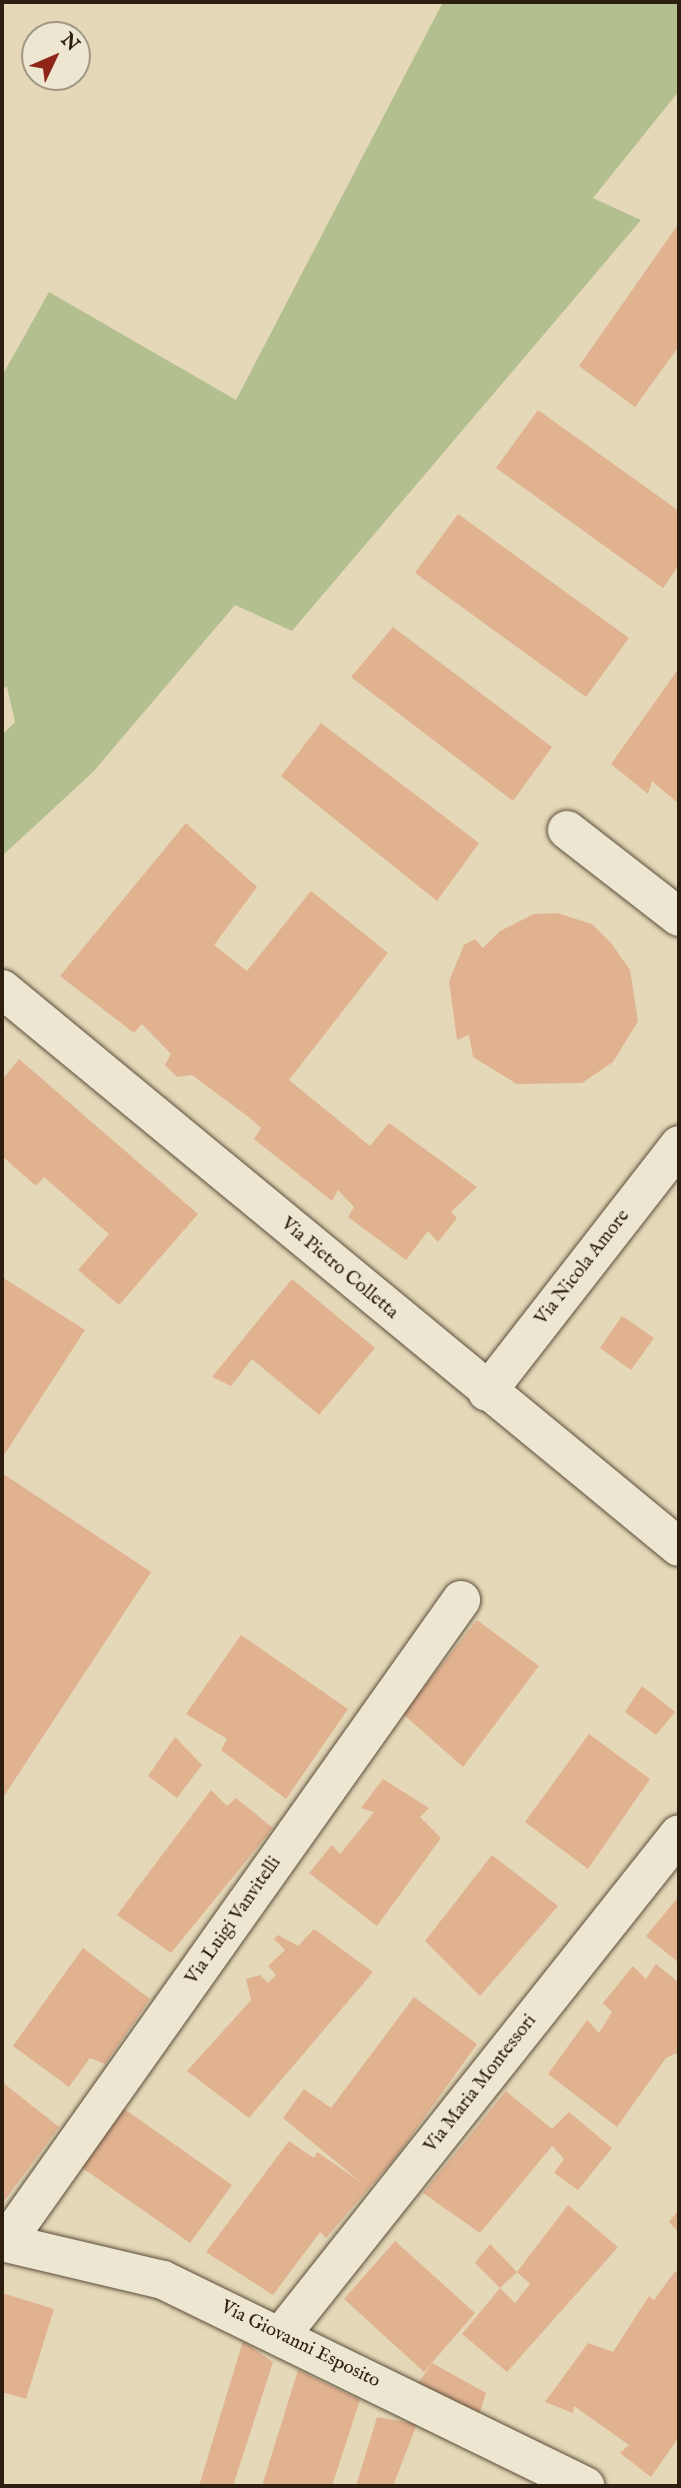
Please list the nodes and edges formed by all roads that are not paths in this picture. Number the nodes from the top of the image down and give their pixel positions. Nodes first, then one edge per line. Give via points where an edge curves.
1 (567, 830) dead end
2 (679, 917) edge
3 (2, 989) edge
4 (679, 1145) edge
5 (487, 1392) junction
6 (679, 1547) edge
7 (461, 1600) dead end
8 (679, 1834) edge
9 (4, 2242) edge
10 (282, 2334) junction
11 (585, 2486) edge

1 - 2 street
3 - 5 street, Via Pietro Colletta
4 - 5 street, Via Nicola Amore
5 - 6 street, Via Pietro Colletta
7 - 9 street, Via Luigi Vanvitelli
8 - 10 street, Via Maria Montessori
9 - 10 street, Via Giovanni Esposito via 163,2280
10 - 11 street, Via Giovanni Esposito

